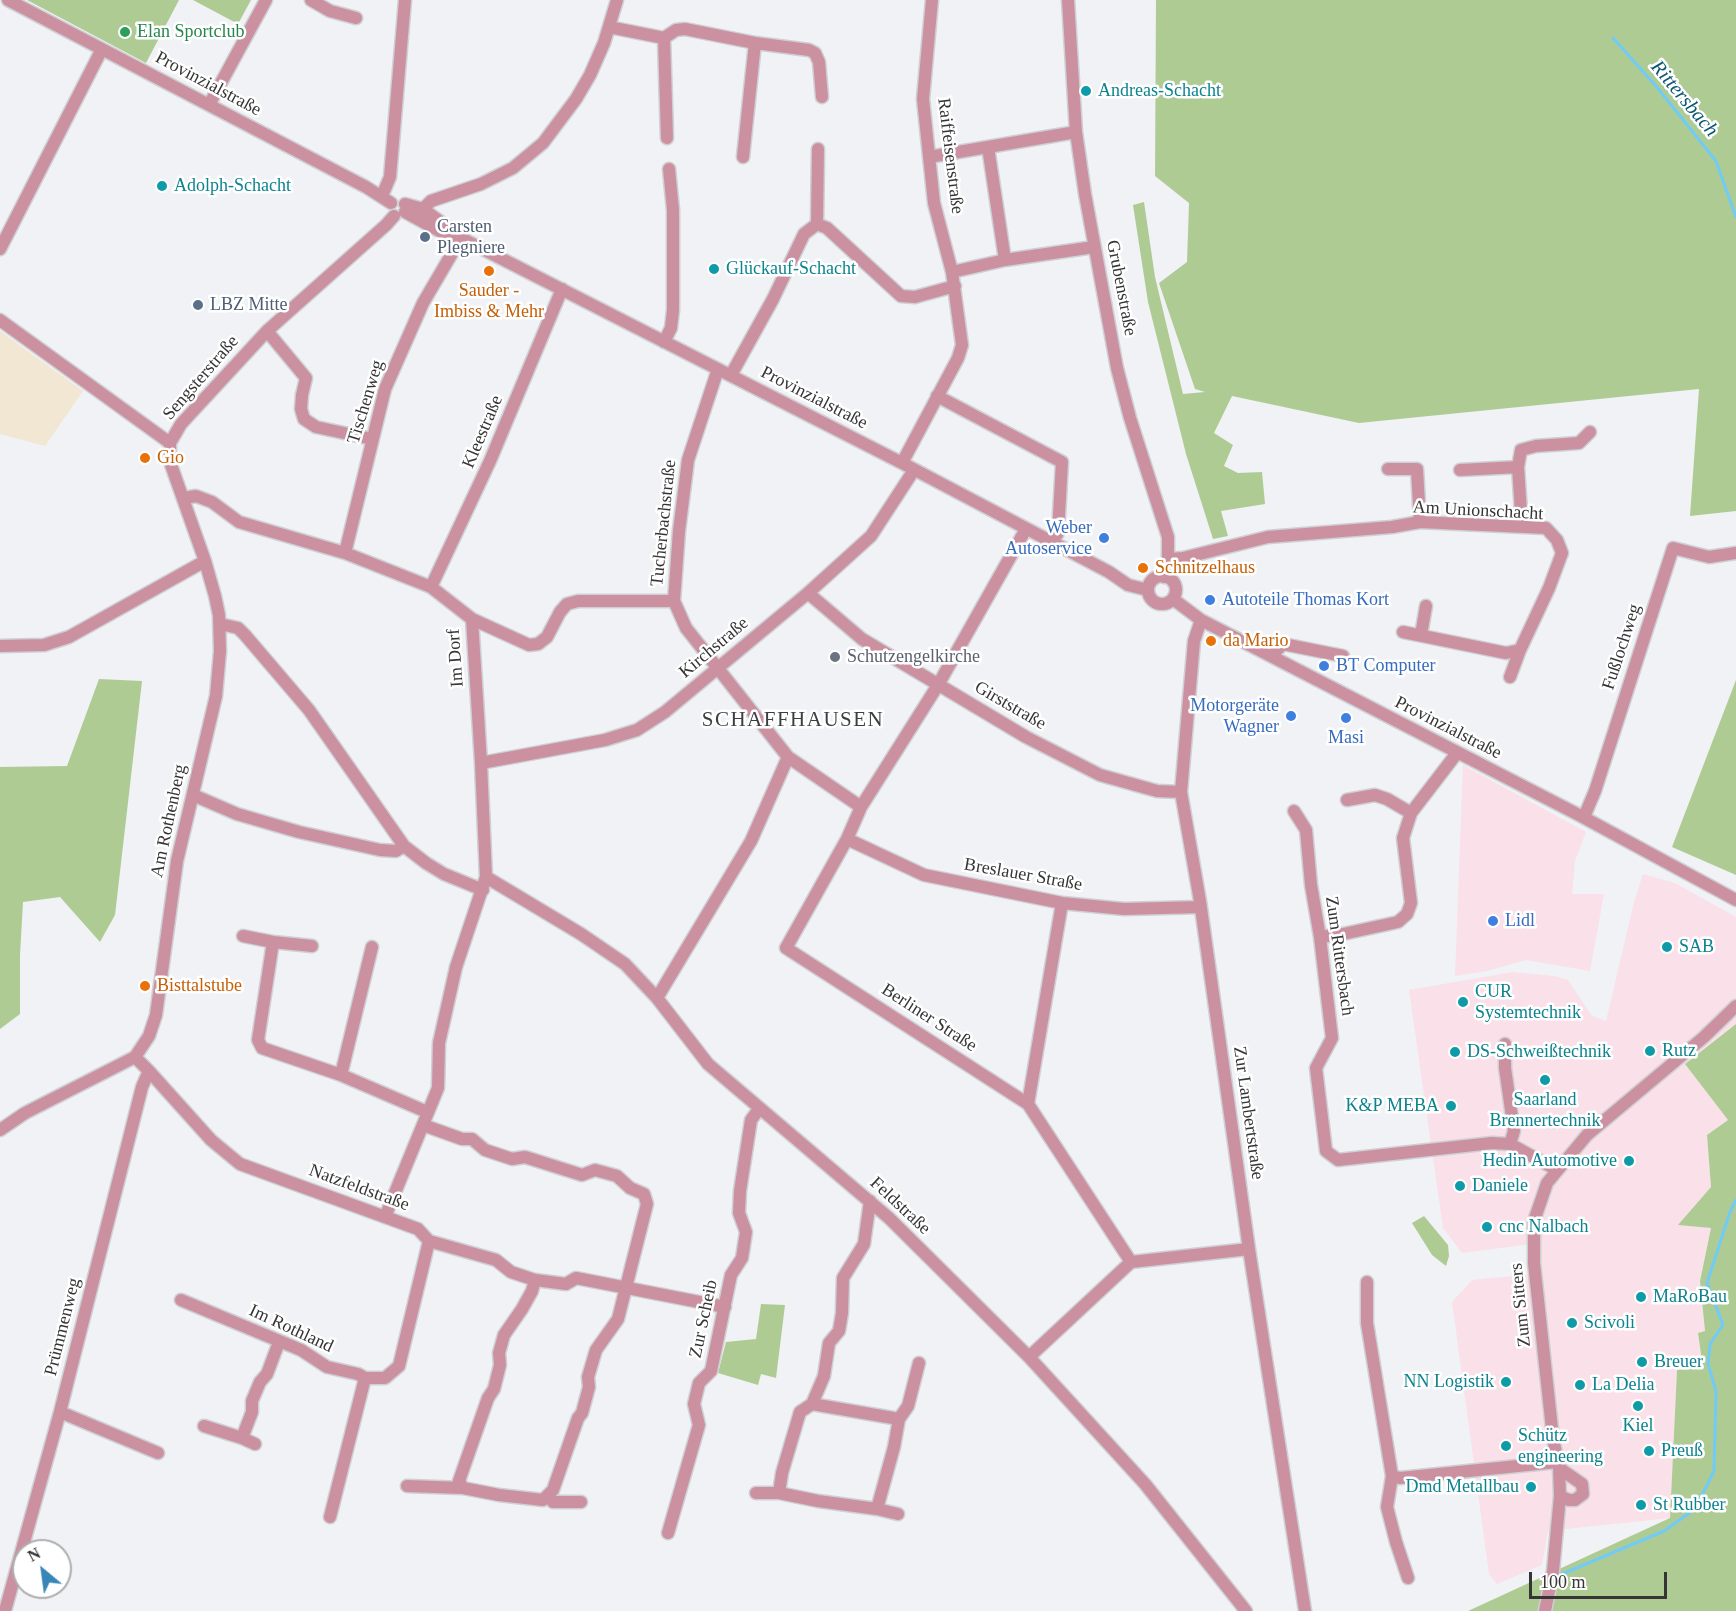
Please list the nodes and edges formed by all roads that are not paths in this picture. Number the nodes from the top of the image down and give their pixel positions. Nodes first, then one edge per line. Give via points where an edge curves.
1 (8, 0) edge
2 (266, 0) edge
3 (311, 0) edge
4 (405, 0) edge
5 (617, 0) edge
6 (932, 0) edge
7 (1068, 0) edge
8 (356, 18) dead end
9 (609, 27) junction
10 (664, 38) junction
11 (755, 43) junction
12 (102, 49) junction
13 (822, 97) dead end
14 (209, 105) junction
15 (1076, 132) junction
16 (667, 138) dead end
17 (988, 147) junction
18 (818, 150) dead end
19 (743, 157) dead end
20 (928, 157) junction
21 (669, 169) dead end
22 (386, 199) junction
23 (423, 209) junction
24 (401, 210) junction
25 (817, 224) junction
26 (461, 238) junction
27 (1094, 247) junction
28 (0, 249) edge
29 (1005, 260) junction
30 (952, 272) junction
31 (955, 286) junction
32 (562, 289) junction
33 (0, 320) edge
34 (267, 331) junction
35 (664, 342) junction
36 (718, 369) junction
37 (731, 375) junction
38 (937, 396) junction
39 (1590, 432) dead end
40 (372, 439) junction
41 (170, 443) junction
42 (902, 463) junction
43 (1518, 467) junction
44 (1388, 469) dead end
45 (914, 470) junction
46 (1460, 470) dead end
47 (184, 498) junction
48 (1420, 522) junction
49 (1522, 527) junction
50 (1026, 529) junction
51 (1051, 543) junction
52 (345, 553) junction
53 (1736, 553) edge
54 (1168, 559) junction
55 (205, 561) junction
56 (1164, 577) junction
57 (431, 587) junction
58 (1148, 590) junction
59 (808, 593) junction
60 (1173, 599) junction
61 (674, 601) junction
62 (1426, 606) dead end
63 (472, 619) junction
64 (1201, 620) junction
65 (220, 624) junction
66 (1402, 632) dead end
67 (1421, 635) junction
68 (0, 646) edge
69 (1520, 650) junction
70 (1271, 656) junction
71 (1343, 656) dead end
72 (716, 668) junction
73 (1510, 676) dead end
74 (938, 685) junction
75 (1457, 753) junction
76 (788, 757) junction
77 (481, 763) junction
78 (1181, 792) junction
79 (193, 795) junction
80 (1347, 800) dead end
81 (861, 807) junction
82 (1294, 811) dead end
83 (1411, 813) junction
84 (1584, 817) junction
85 (847, 840) junction
86 (404, 846) junction
87 (1710, 885) junction
88 (482, 889) junction
89 (1736, 894) edge
90 (1736, 900) edge
91 (1062, 903) junction
92 (1201, 907) junction
93 (243, 936) dead end
94 (1320, 937) junction
95 (273, 942) junction
96 (312, 946) dead end
97 (372, 947) dead end
98 (657, 998) junction
99 (1736, 1006) edge
100 (1505, 1044) dead end
101 (135, 1057) junction
102 (149, 1071) junction
103 (341, 1075) junction
104 (1028, 1104) junction
105 (759, 1109) junction
106 (427, 1112) junction
107 (423, 1125) junction
108 (0, 1130) edge
109 (1510, 1144) junction
110 (1557, 1170) junction
111 (870, 1201) junction
112 (385, 1216) junction
113 (429, 1242) junction
114 (1249, 1249) junction
115 (1131, 1262) junction
116 (534, 1280) junction
117 (1367, 1282) dead end
118 (627, 1289) junction
119 (181, 1299) dead end
120 (725, 1307) junction
121 (279, 1342) junction
122 (1029, 1357) junction
123 (919, 1363) dead end
124 (365, 1378) junction
125 (812, 1404) junction
126 (60, 1412) junction
127 (899, 1419) junction
128 (204, 1426) dead end
129 (242, 1438) junction
130 (255, 1444) dead end
131 (158, 1453) dead end
132 (1558, 1465) junction
133 (1392, 1476) junction
134 (407, 1486) dead end
135 (462, 1488) junction
136 (756, 1493) dead end
137 (779, 1493) junction
138 (548, 1495) junction
139 (1560, 1496) junction
140 (581, 1502) dead end
141 (877, 1509) junction
142 (898, 1514) dead end
143 (330, 1517) dead end
144 (668, 1533) dead end
145 (1408, 1578) dead end
146 (5, 1592) edge
147 (5, 1611) edge
148 (1246, 1611) edge
149 (1305, 1611) edge
150 (1545, 1611) edge

1 - 12 street, Provinzialstraße
2 - 14 street
3 - 8 street via 330,11
4 - 22 street
5 - 9 street
6 - 20 street, Raiffeisenstraße via 923,99
7 - 15 street, Grubenstraße
9 - 10 street
9 - 23 street via 584,86 534,153 481,184 431,201
10 - 11 street via 685,29
10 - 16 street
11 - 13 street via 815,53
11 - 19 street
12 - 14 street, Provinzialstraße
12 - 28 street
14 - 22 street, Provinzialstraße
15 - 17 street
15 - 27 street, Grubenstraße
17 - 20 street
17 - 29 street
18 - 25 street
20 - 30 street, Raiffeisenstraße via 934,203
21 - 35 street via 673,310
22 - 24 street, Provinzialstraße via 398,199
23 - 24 street, Provinzialstraße
23 - 26 street, Provinzialstraße
24 - 26 street, Provinzialstraße via 445,234
24 - 34 street, Sengsterstraße
25 - 31 street via 827,228 901,296 915,297
25 - 37 street via 804,234
26 - 32 street, Provinzialstraße
26 - 40 street, Tischenweg via 423,303 385,389
27 - 29 street
27 - 54 street, Grubenstraße via 1117,368 1168,537
29 - 30 street
30 - 31 street, Raiffeisenstraße
31 - 38 street, Raiffeisenstraße via 961,351
32 - 35 street, Provinzialstraße
32 - 57 street, Kleestraße via 486,470
33 - 41 street
34 - 40 street via 306,378 302,395 304,419 316,427
34 - 41 street, Sengsterstraße via 181,424
35 - 36 street, Provinzialstraße
36 - 37 street, Provinzialstraße
36 - 61 street, Tucherbachstraße via 688,460
37 - 42 street, Provinzialstraße
38 - 42 street
38 - 51 street via 1062,462 1058,533
39 - 43 street via 1579,443 1521,450
40 - 52 street, Tischenweg
41 - 47 street, Am Rothenberg via 170,462
42 - 45 street, Provinzialstraße
43 - 46 street
43 - 49 street
44 - 48 street via 1417,469
45 - 50 street, Provinzialstraße
45 - 59 street, Kirchstraße via 870,536
47 - 52 street, Im Dorf via 196,496 212,502 239,522
47 - 55 street, Am Rothenberg
48 - 49 street, Am Unionschacht
48 - 54 street, Am Unionschacht via 1268,537
49 - 69 street, Am Unionschacht via 1546,528 1562,553
50 - 51 street, Provinzialstraße
50 - 74 street, Berliner Straße
51 - 58 street, Provinzialstraße via 1128,585
52 - 57 street, Im Dorf
53 - 84 street, Fußlochweg via 1709,557 1673,548
54 - 56 street, Grubenstraße
55 - 65 street, Am Rothenberg
55 - 68 street via 69,637 44,645
56 - 58 street via 1152,580
56 - 60 street via 1175,585
57 - 63 street, Im Dorf
58 - 60 street via 1156,603
59 - 72 street, Kirchstraße
59 - 74 street, Girststraße via 862,639
60 - 64 street, Provinzialstraße
61 - 63 street, Tucherbachstraße via 567,604 546,637 530,645
61 - 72 street via 686,628
62 - 67 street
63 - 77 street, Im Dorf
64 - 70 street, Provinzialstraße
64 - 78 street, Zur Lambertstraße via 1194,641
65 - 79 street, Am Rothenberg via 216,696
65 - 86 street, Feldstraße via 238,628 309,710
66 - 67 street
67 - 69 street via 1506,653
69 - 73 street, Am Unionschacht
70 - 71 street via 1283,644
70 - 75 street, Provinzialstraße
72 - 76 street
72 - 77 street, Kirchstraße via 638,730
74 - 78 street, Girststraße via 1100,775 1157,791
74 - 81 street, Berliner Straße
75 - 83 street
75 - 84 street, Provinzialstraße
76 - 81 street
76 - 98 street via 751,841
77 - 88 street, Im Dorf
78 - 92 street, Zur Lambertstraße
79 - 86 street via 237,814 299,832 381,850 396,851
79 - 101 street, Am Rothenberg via 177,861 156,1015 149,1036
80 - 83 street via 1375,795
81 - 85 street, Berliner Straße
82 - 94 street, Zum Rittersbach via 1306,830
83 - 94 street via 1403,838 1411,903 1407,914 1398,922
84 - 87 street, Provinzialstraße
85 - 91 street, Breslauer Straße via 924,875
85 - 104 street, Berliner Straße via 786,948
86 - 88 street, Feldstraße via 444,874
87 - 89 street, Provinzialstraße
87 - 90 street, Provinzialstraße
88 - 98 street, Feldstraße via 581,934 625,964
88 - 106 street via 456,967 440,1043 438,1088
91 - 92 street, Breslauer Straße via 1124,909
91 - 104 street
92 - 114 street, Zur Lambertstraße
93 - 95 street
94 - 109 street, Zum Rittersbach via 1332,1038 1316,1068 1326,1151 1338,1160
95 - 96 street
95 - 103 street via 258,1040 262,1048
97 - 103 street
98 - 105 street, Feldstraße via 708,1064
99 - 110 street, Zum Sitters via 1587,1135
100 - 109 street via 1514,1131
101 - 102 street
101 - 108 street via 25,1113
102 - 112 street, Natzfeldstraße via 211,1140 240,1164
102 - 126 street, Prümmenweg
103 - 106 street
104 - 115 street, Berliner Straße
105 - 111 street, Feldstraße
105 - 120 street, Zur Scheib via 751,1120 740,1191 739,1213 746,1232 742,1258 731,1275
106 - 107 street
107 - 112 street
107 - 118 street via 472,1139 485,1150 512,1159 525,1157 582,1175 595,1170 617,1176 644,1194 647,1204
109 - 110 street, Zum Rittersbach
110 - 132 street, Zum Sitters via 1547,1183 1534,1221 1534,1263
111 - 122 street, Feldstraße
111 - 125 street via 864,1244 843,1278 839,1331 829,1343 824,1376
112 - 113 street, Natzfeldstraße via 418,1229
113 - 116 street, Natzfeldstraße via 496,1260 511,1272
113 - 124 street via 399,1366 385,1378
114 - 115 street
114 - 149 street, Zur Lambertstraße
115 - 122 street
116 - 118 street, Natzfeldstraße via 566,1284 576,1278
116 - 135 street via 532,1292 504,1335 494,1389 459,1481
117 - 133 street via 1367,1323
118 - 120 street, Natzfeldstraße
118 - 138 street via 618,1319 596,1350 582,1413
119 - 121 street, Im Rothland
120 - 144 street, Zur Scheib via 711,1371 699,1383 696,1393 694,1404 699,1425
121 - 124 street, Im Rothland via 301,1350 327,1367
121 - 129 street via 252,1401
122 - 148 street, Feldstraße via 1145,1484
123 - 127 street via 908,1406
124 - 143 street
125 - 127 street
125 - 137 street via 800,1412
126 - 131 street
126 - 146 street, Prümmenweg
127 - 141 street
128 - 129 street
129 - 130 street
132 - 133 street
132 - 139 street, Zum Sitters
132 - 139 street via 1581,1484 1582,1494 1575,1500
133 - 145 street via 1387,1507
134 - 135 street
135 - 138 street via 543,1500
136 - 137 street
137 - 141 street
138 - 140 street via 553,1502
139 - 150 street, Zum Sitters
141 - 142 street
146 - 147 street, Prümmenweg

